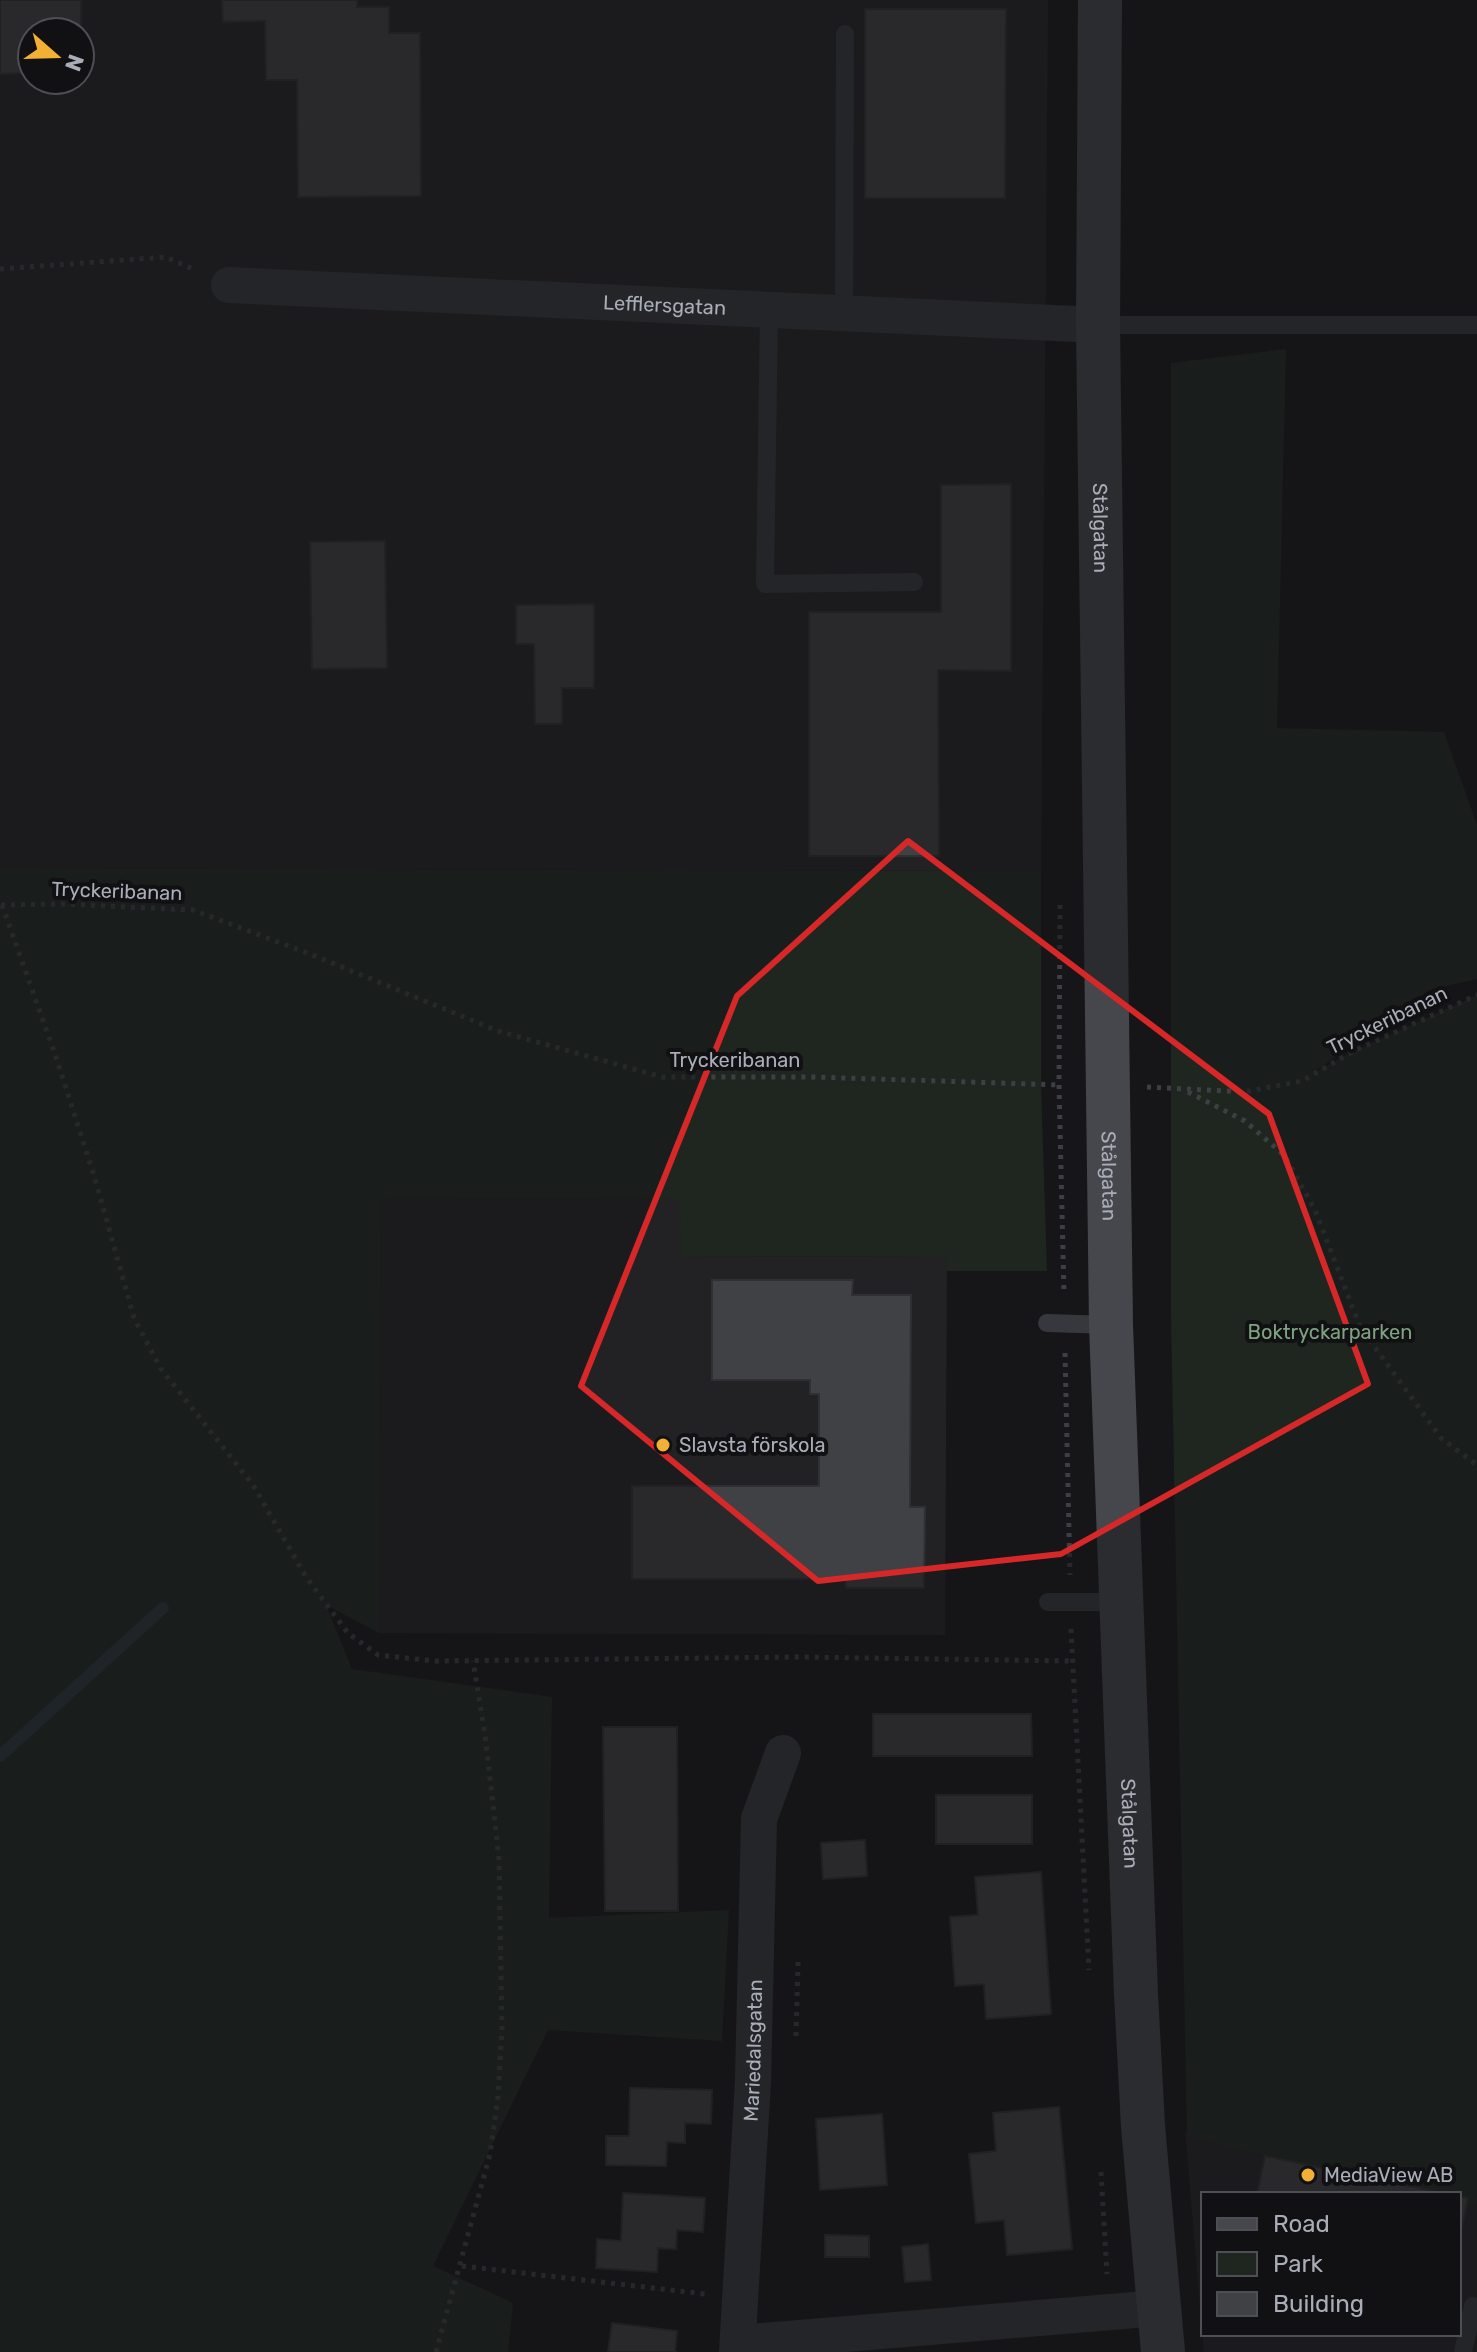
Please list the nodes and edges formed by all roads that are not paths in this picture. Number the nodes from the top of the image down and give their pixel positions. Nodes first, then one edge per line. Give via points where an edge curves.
1 (1100, 0) edge
2 (845, 34) dead end
3 (229, 285) road end
4 (769, 310) junction
5 (844, 313) junction
6 (1098, 325) junction
7 (1477, 325) edge
8 (914, 582) dead end
9 (1047, 1323) dead end
10 (1111, 1325) junction
11 (1048, 1602) dead end
12 (1120, 1602) junction
13 (783, 1753) dead end
14 (1477, 2307) edge
15 (1159, 2308) junction
16 (737, 2348) edge
17 (1163, 2352) edge
18 (1463, 2352) edge

1 - 6 street, Stålgatan
2 - 5 lane
3 - 4 street, Lefflersgatan
4 - 5 street, Lefflersgatan
4 - 8 lane via 765,584
5 - 6 street, Lefflersgatan
6 - 7 lane
6 - 10 street, Stålgatan
9 - 10 lane
10 - 12 street, Stålgatan
11 - 12 lane
12 - 15 street, Stålgatan via 1143,2126
13 - 16 street, Mariedalsgatan via 759,1819 753,2081
14 - 18 lane via 1473,2306
15 - 16 street
15 - 17 street, Stålgatan

